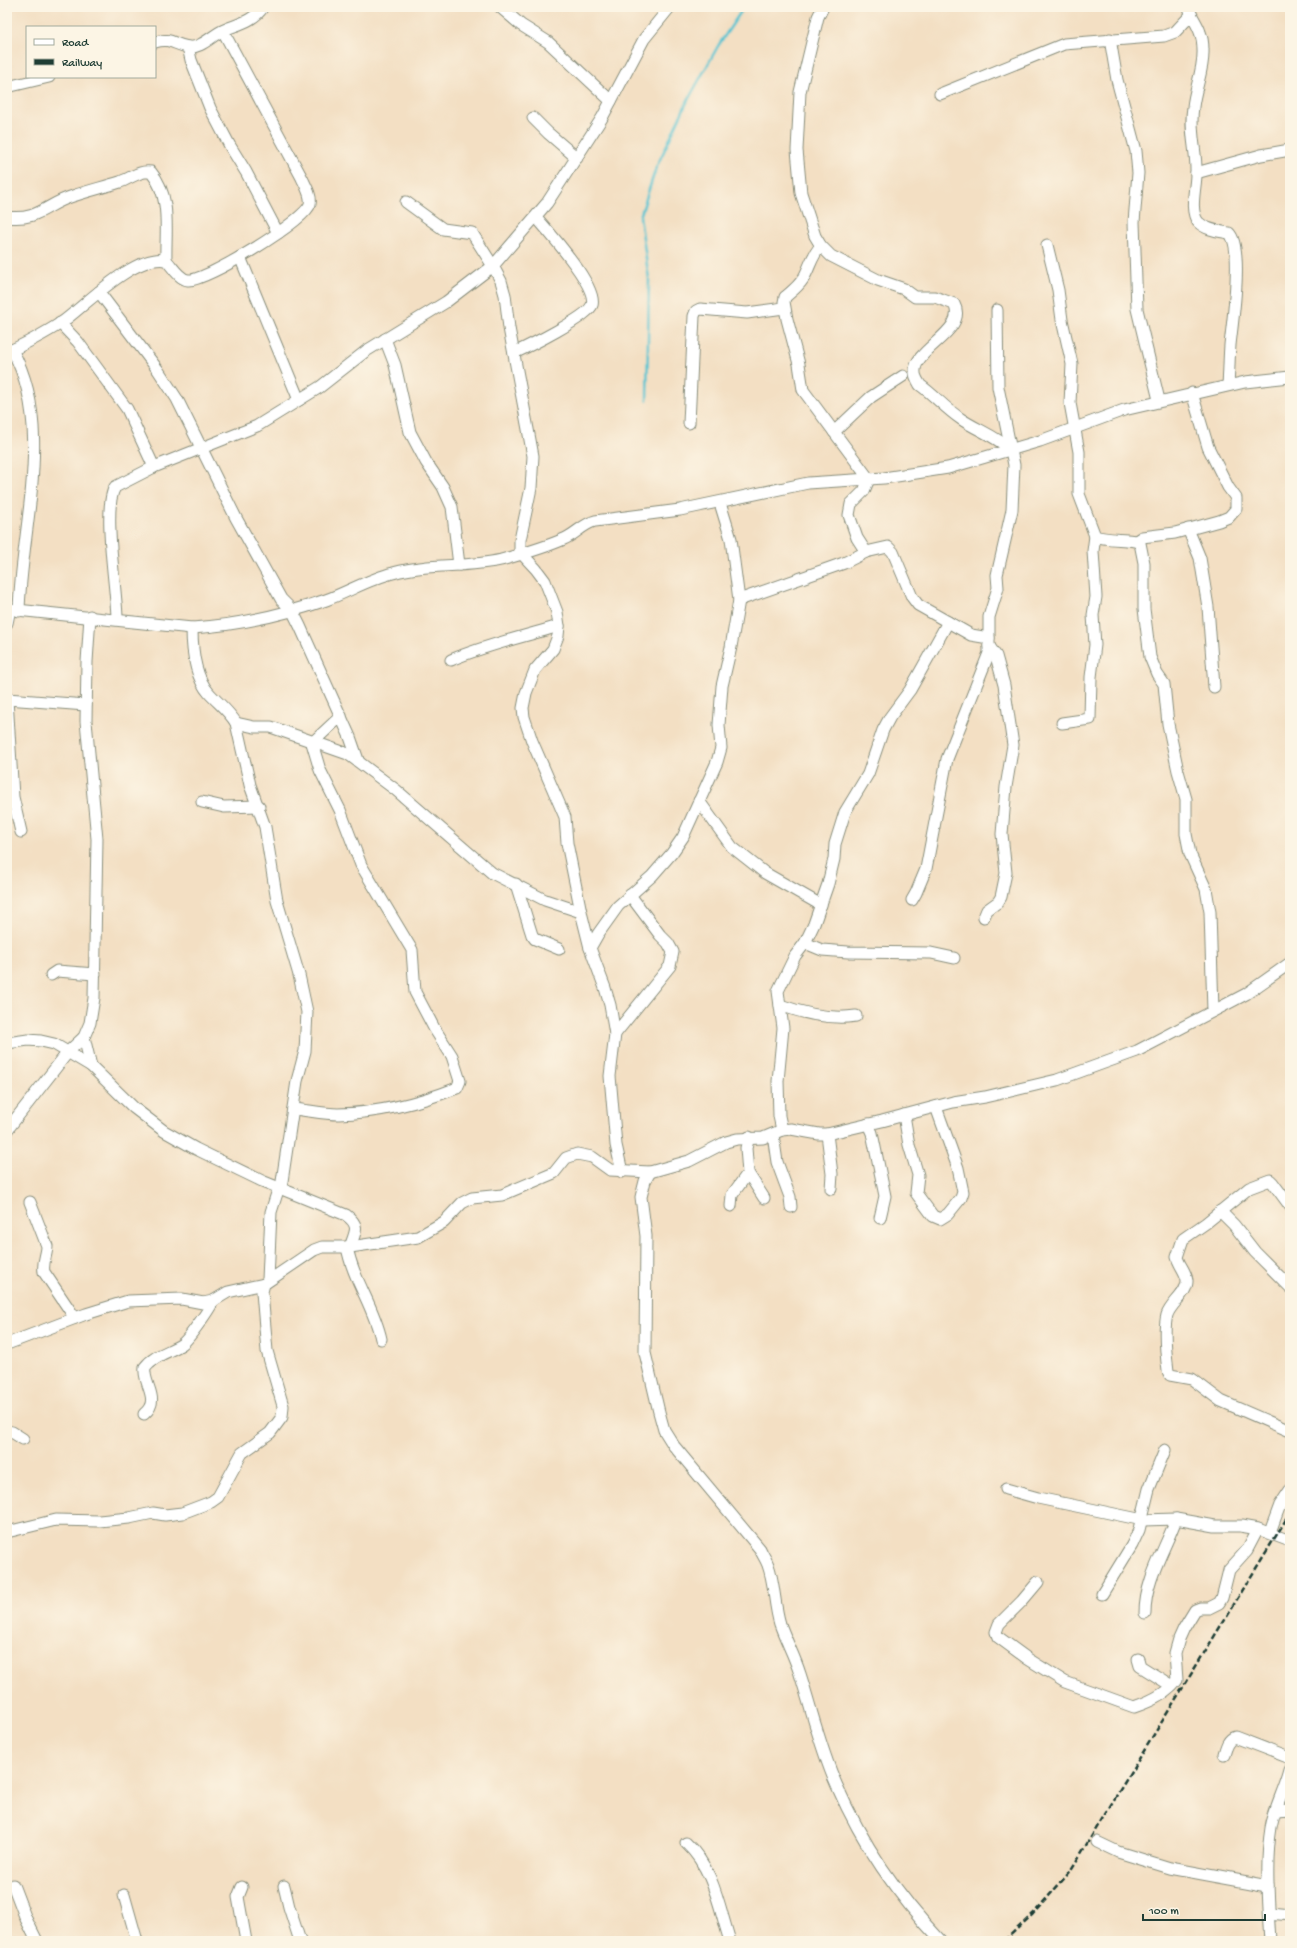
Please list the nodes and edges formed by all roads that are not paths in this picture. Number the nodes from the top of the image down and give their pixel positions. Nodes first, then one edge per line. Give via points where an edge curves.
1 (263, 7) edge
2 (500, 7) edge
3 (670, 7) edge
4 (823, 7) edge
5 (1190, 11) edge
6 (223, 30) junction
7 (1110, 39) junction
8 (156, 42) edge
9 (188, 47) junction
10 (44, 78) edge
11 (7, 86) edge
12 (940, 94) dead end
13 (611, 101) junction
14 (533, 118) dead end
15 (1290, 150) edge
16 (577, 158) junction
17 (1196, 173) junction
18 (406, 202) dead end
19 (7, 217) edge
20 (536, 217) junction
21 (278, 233) junction
22 (1047, 245) dead end
23 (821, 246) junction
24 (240, 257) junction
25 (166, 260) junction
26 (493, 266) junction
27 (99, 292) junction
28 (784, 308) junction
29 (997, 310) dead end
30 (60, 323) junction
31 (385, 339) junction
32 (10, 351) edge
33 (514, 353) junction
34 (903, 376) dead end
35 (1290, 377) edge
36 (1228, 386) junction
37 (1192, 393) junction
38 (298, 400) junction
39 (1159, 400) junction
40 (689, 423) dead end
41 (1075, 428) junction
42 (834, 432) junction
43 (201, 448) junction
44 (1011, 450) junction
45 (154, 467) junction
46 (869, 479) junction
47 (720, 503) junction
48 (1188, 529) junction
49 (1095, 536) junction
50 (1136, 541) junction
51 (866, 552) junction
52 (522, 554) junction
53 (459, 565) junction
54 (739, 600) junction
55 (12, 610) edge
56 (292, 610) junction
57 (90, 616) junction
58 (117, 619) junction
59 (948, 622) junction
60 (7, 623) edge
61 (559, 626) junction
62 (192, 628) junction
63 (989, 642) junction
64 (451, 660) dead end
65 (1214, 687) dead end
66 (7, 699) edge
67 (86, 705) junction
68 (341, 716) junction
69 (236, 723) junction
70 (1062, 723) dead end
71 (312, 743) junction
72 (358, 760) junction
73 (699, 801) junction
74 (202, 802) dead end
75 (259, 806) junction
76 (21, 832) dead end
77 (516, 884) junction
78 (630, 895) junction
79 (912, 900) dead end
80 (821, 905) junction
81 (581, 912) junction
82 (984, 917) dead end
83 (805, 943) junction
84 (590, 948) junction
85 (559, 949) dead end
86 (954, 958) dead end
87 (1290, 963) edge
88 (94, 974) junction
89 (50, 975) dead end
90 (780, 1005) junction
91 (1213, 1011) junction
92 (856, 1016) dead end
93 (615, 1034) junction
94 (84, 1037) junction
95 (7, 1043) edge
96 (68, 1052) junction
97 (91, 1066) junction
98 (936, 1107) junction
99 (293, 1108) junction
100 (904, 1115) junction
101 (868, 1124) junction
102 (7, 1130) edge
103 (777, 1133) junction
104 (827, 1134) junction
105 (749, 1137) junction
106 (622, 1172) junction
107 (650, 1172) junction
108 (748, 1173) junction
109 (280, 1188) junction
110 (831, 1189) dead end
111 (764, 1198) dead end
112 (30, 1202) dead end
113 (731, 1206) dead end
114 (1290, 1206) edge
115 (791, 1207) dead end
116 (1220, 1212) junction
117 (880, 1218) dead end
118 (348, 1247) junction
119 (266, 1282) junction
120 (1290, 1286) edge
121 (213, 1301) junction
122 (75, 1318) junction
123 (381, 1339) dead end
124 (7, 1344) edge
125 (144, 1414) dead end
126 (7, 1431) edge
127 (1290, 1432) edge
128 (23, 1439) dead end
129 (1165, 1450) dead end
130 (1006, 1489) dead end
131 (1290, 1490) edge
132 (1176, 1519) junction
133 (1143, 1520) junction
134 (1258, 1528) junction
135 (7, 1532) edge
136 (1270, 1532) junction
137 (1290, 1541) edge
138 (1038, 1582) dead end
139 (1102, 1594) dead end
140 (1144, 1613) dead end
141 (1138, 1659) dead end
142 (1172, 1686) junction
143 (1224, 1754) dead end
144 (1290, 1758) edge
145 (1290, 1769) edge
146 (1290, 1809) edge
147 (1276, 1810) junction
148 (1097, 1842) dead end
149 (686, 1843) dead end
150 (13, 1885) dead end
151 (284, 1886) dead end
152 (1268, 1886) junction
153 (242, 1887) dead end
154 (124, 1895) dead end
155 (1270, 1913) junction
156 (1290, 1915) edge
157 (37, 1941) edge
158 (137, 1941) edge
159 (246, 1941) edge
160 (300, 1941) edge
161 (730, 1941) edge
162 (941, 1941) edge
163 (1271, 1941) edge

1 - 6 street via 253,17
2 - 13 street via 521,25 548,42
3 - 13 street via 644,39
4 - 23 street via 818,16 800,92 797,150 801,193 815,236
5 - 7 street via 1175,32 1164,36
5 - 17 street via 1201,32 1203,51 1202,71 1193,105 1191,126
6 - 9 street via 200,45
6 - 21 street via 310,196 310,204 301,216
7 - 12 street via 1064,44
7 - 39 street via 1117,80 1136,151 1138,173 1134,222 1137,309
8 - 9 street via 168,39
9 - 21 street via 210,108
10 - 11 street
13 - 16 street
14 - 16 street
15 - 17 street via 1261,155
16 - 20 street
17 - 36 street via 1196,218 1208,228 1230,233 1234,244 1237,277
18 - 26 street via 443,229 472,233
19 - 25 street via 25,218 74,196 138,173 152,172 160,186 166,206
20 - 26 street
20 - 33 street via 589,287 592,305 573,321
21 - 24 street
22 - 41 street via 1072,364 1070,403
23 - 28 street via 814,253 804,279 785,297
23 - 44 street via 831,256 878,280 904,289 915,297 935,297 954,304 956,318 945,335 923,356 916,367 917,379 920,385 952,413 1000,440
24 - 25 street via 218,270 192,280 180,277
24 - 38 street
25 - 27 street via 152,259 112,281
26 - 31 street via 446,302
26 - 33 street via 505,295
27 - 30 street
27 - 43 street via 158,370 178,401
28 - 40 street via 747,313 700,309 696,311
28 - 42 street via 803,390
29 - 44 street via 998,387
30 - 32 street
30 - 45 street via 78,342 127,410
31 - 38 street
31 - 53 street via 395,365 410,432 432,472 443,486 452,507
32 - 55 street via 21,367 30,399 34,476 20,579
33 - 52 street via 534,456 520,540
34 - 42 street via 871,397
35 - 36 street
36 - 37 street
37 - 39 street
37 - 48 street via 1208,447 1238,503 1229,517
38 - 43 street via 256,426
39 - 41 street
41 - 44 street
41 - 49 street via 1079,452 1079,494
42 - 46 street
43 - 45 street
43 - 56 street via 272,583 281,599
44 - 46 street via 919,474
44 - 63 street via 1014,476 1012,510 997,575 998,588 990,613
45 - 58 street via 120,484 111,493 111,537
46 - 47 street via 808,483
46 - 51 street via 864,491 851,504 849,515 857,538
47 - 52 street via 646,516 595,520 564,539
47 - 54 street via 731,539
48 - 50 street via 1164,535 1142,536
48 - 65 street via 1200,558 1208,607
49 - 50 street via 1108,540
49 - 70 street via 1095,645 1090,719
50 - 91 street via 1142,549 1144,563 1144,609 1150,657 1164,684 1168,724 1186,799 1186,834 1190,854 1206,889 1210,912
51 - 54 street via 844,563
51 - 59 street via 888,547 893,552 912,597 918,605
52 - 53 street
52 - 61 street via 545,581 557,612
53 - 56 street via 419,567 392,573 326,600
54 - 73 street via 722,686 719,725 721,748
55 - 57 street
55 - 60 street
56 - 62 street via 244,622
56 - 68 street
57 - 58 street
57 - 67 street
58 - 62 street
59 - 63 street via 971,636
59 - 80 street via 910,690 883,730 868,774 845,812
61 - 64 street via 520,636
61 - 81 street via 553,649 535,670 526,693 524,712 532,741 565,817 567,843
62 - 69 street via 192,650 200,679 208,692 231,714
63 - 79 street via 987,659 947,759 926,869
63 - 82 street via 1004,685 1013,745 1002,834 1006,873 1001,897 987,910
66 - 67 street
66 - 76 street via 13,797
67 - 88 street via 97,839
68 - 71 street
68 - 72 street
69 - 71 street via 270,727
69 - 75 street via 250,785
71 - 72 street via 340,750
71 - 99 street via 320,770 340,810 362,865 412,950 415,992 452,1056 460,1081 457,1088 442,1094 380,1111 337,1114
72 - 77 street via 492,873
73 - 78 street via 683,837 672,853 656,873
73 - 80 street via 732,847 765,873
74 - 75 street via 224,807
75 - 99 street via 266,827 277,901 307,1012 305,1051
77 - 81 street via 545,900
77 - 85 street via 532,935 535,939
78 - 84 street via 606,921
78 - 93 street via 673,952 670,966
80 - 83 street
81 - 84 street
83 - 86 street via 822,950 931,953
83 - 90 street via 795,956 778,991
84 - 93 street via 605,988
87 - 91 street via 1246,994
88 - 89 street via 57,971
88 - 94 street via 94,998 90,1023
90 - 92 street via 813,1016
90 - 103 street via 782,1042
91 - 98 street via 1137,1050 1057,1080
93 - 106 street via 610,1076 616,1145
94 - 96 street
94 - 97 street
95 - 96 street via 41,1041 54,1044
96 - 97 street
96 - 102 street
97 - 109 street via 134,1108 164,1131 196,1149
98 - 100 street
98 - 100 street via 958,1168 963,1192 961,1198 940,1219 933,1216 916,1193 918,1174 909,1145
99 - 109 street
100 - 101 street
101 - 104 street
101 - 117 street via 885,1196
103 - 104 street via 791,1129
103 - 105 street via 763,1138
103 - 115 street via 777,1162 790,1197
104 - 110 street via 832,1174
105 - 107 street via 726,1142 689,1161
105 - 108 street via 746,1148
106 - 107 street
106 - 118 street via 610,1170 592,1157 577,1154 566,1158 554,1174 502,1195 472,1198 462,1203 444,1222 418,1237
107 - 162 street via 641,1196 646,1236 645,1353 664,1430 760,1549 768,1565 780,1625 798,1668 836,1786 875,1858
108 - 111 street
108 - 113 street via 732,1195
109 - 118 street via 346,1215 354,1221 356,1228
109 - 119 street via 271,1212
112 - 122 street via 47,1246 42,1265 44,1272
114 - 116 street via 1270,1180 1249,1188
116 - 120 street via 1255,1252
116 - 127 street via 1181,1240 1177,1257 1187,1283 1167,1317 1165,1327 1168,1371 1170,1375 1179,1378 1192,1379 1221,1401
118 - 119 street via 322,1247 314,1250
118 - 123 street via 350,1264 370,1303
119 - 121 street via 228,1292
119 - 135 street via 262,1292 267,1351 283,1406 282,1417 270,1433 242,1453 218,1497 182,1513 153,1513 99,1521 56,1520
121 - 122 street via 128,1301
121 - 125 street via 183,1343 158,1356 145,1367 145,1379 152,1397 151,1405
122 - 124 street
126 - 128 street
129 - 133 street via 1149,1489
130 - 133 street
131 - 136 street via 1280,1505
132 - 133 street
132 - 134 street via 1215,1526
132 - 140 street via 1154,1571
133 - 139 street via 1132,1545
134 - 136 street
134 - 142 street via 1247,1550 1229,1570 1219,1603 1195,1610 1184,1628 1175,1653 1177,1680
136 - 137 street
138 - 142 street via 996,1629 998,1637 1065,1682 1128,1706 1144,1704
141 - 142 street via 1140,1666
143 - 144 street via 1227,1745 1235,1737
145 - 147 street via 1283,1796
146 - 147 street
147 - 152 street via 1269,1841
148 - 152 street via 1118,1852 1170,1868
149 - 161 street via 702,1863 718,1896
150 - 157 street
151 - 160 street
152 - 155 street
153 - 159 street via 238,1897
154 - 158 street
155 - 156 street
155 - 163 street

